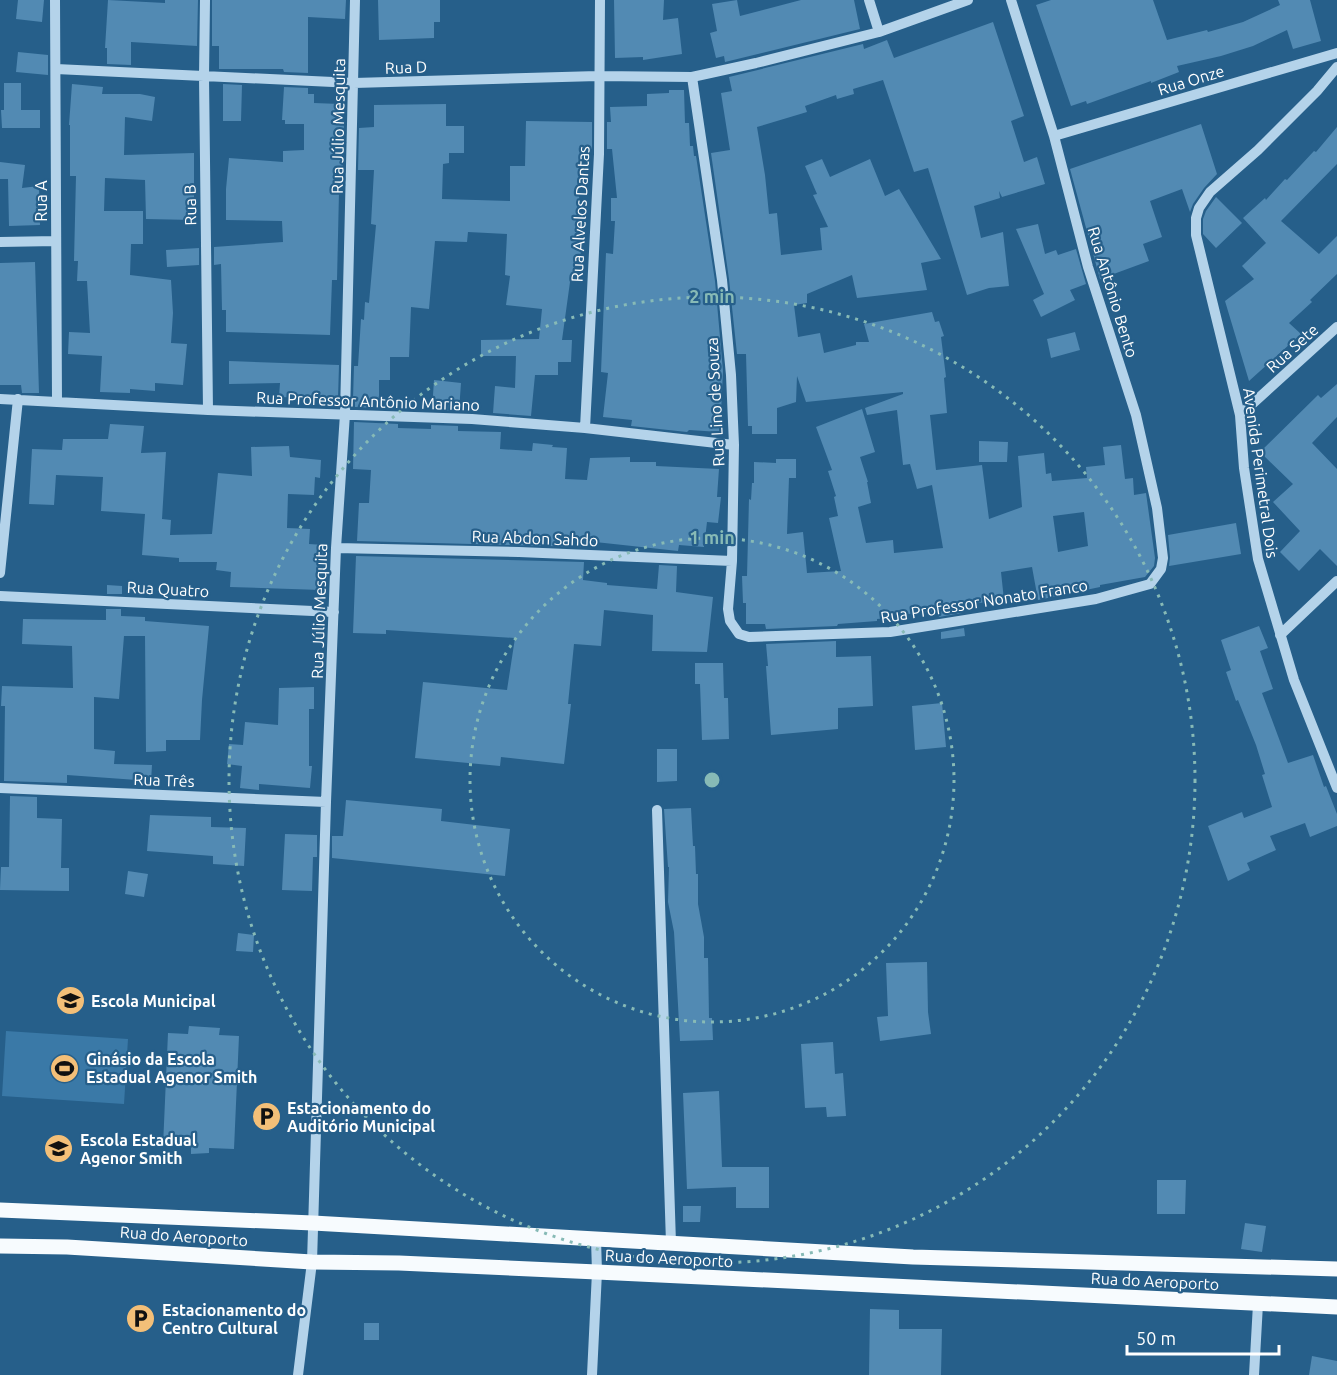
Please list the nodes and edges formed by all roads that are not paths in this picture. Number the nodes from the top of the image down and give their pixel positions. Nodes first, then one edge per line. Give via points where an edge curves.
1 (55, 0) edge
2 (205, 0) edge
3 (355, 0) edge
4 (600, 0) edge
5 (869, 0) edge
6 (968, 0) edge
7 (1011, 0) edge
8 (879, 33) junction
9 (1337, 53) edge
10 (1337, 67) edge
11 (56, 69) junction
12 (598, 76) junction
13 (204, 77) junction
14 (692, 77) junction
15 (354, 83) junction
16 (1054, 136) junction
17 (56, 241) junction
18 (0, 242) edge
19 (1337, 327) edge
20 (0, 399) edge
21 (18, 399) junction
22 (57, 401) junction
23 (208, 410) junction
24 (345, 414) junction
25 (1240, 415) junction
26 (585, 428) junction
27 (734, 446) junction
28 (336, 548) junction
29 (732, 561) junction
30 (0, 573) edge
31 (1337, 581) edge
32 (1140, 587) joint
33 (0, 596) edge
34 (334, 612) junction
35 (730, 621) joint
36 (1280, 635) junction
37 (0, 788) edge
38 (1337, 788) edge
39 (326, 802) junction
40 (657, 810) dead end
41 (0, 1210) edge
42 (313, 1223) junction
43 (596, 1239) junction
44 (671, 1244) junction
45 (0, 1245) edge
46 (312, 1262) junction
47 (1337, 1269) edge
48 (597, 1272) junction
49 (1258, 1304) junction
50 (1337, 1307) edge
51 (298, 1375) edge
52 (592, 1375) edge
53 (1254, 1375) edge

1 - 11 street, Rua A
2 - 13 street, Rua B
3 - 15 street, Rua Júlio Mesquita
4 - 12 street, Rua Alvelos Dantas
5 - 8 street
6 - 8 street
7 - 16 street, Rua Antônio Bento
8 - 14 street, Rua D
9 - 16 street, Rua Onze
10 - 25 street, Avenida Perimetral Dois via 1258,150 1210,192 1196,218 1200,259
11 - 13 street, Rua D
11 - 17 street, Rua A
12 - 14 street, Rua D
12 - 15 street, Rua D
12 - 26 street, Rua Alvelos Dantas via 599,154
13 - 15 street, Rua D
13 - 23 street, Rua B
14 - 27 street, Rua Lino de Souza via 722,280
15 - 24 street, Rua Júlio Mesquita
16 - 32 street, Rua Antônio Bento via 1088,267 1136,416 1157,508 1161,569 1150,584
17 - 18 street
17 - 22 street, Rua A
19 - 25 street, Rua Sete
20 - 21 street, Rua Professor Antônio Mariano
21 - 22 street, Rua Professor Antônio Mariano
21 - 30 street
22 - 23 street, Rua Professor Antônio Mariano
23 - 24 street, Rua Professor Antônio Mariano
24 - 26 street, Rua Professor Antônio Mariano
24 - 28 street, Rua Júlio Mesquita
25 - 36 street, Avenida Perimetral Dois via 1258,559
26 - 27 street, Rua Professor Antônio Mariano
27 - 29 street, Rua Lino de Souza
28 - 29 street, Rua Abdon Sahdo
28 - 34 street, Rua Júlio Mesquita
29 - 35 street, Rua Lino de Souza
31 - 36 street
32 - 35 street, Rua Professor Nonato Franco via 1096,599 890,632 749,637 739,634
33 - 34 street, Rua Quatro
34 - 39 street, Rua Júlio Mesquita
36 - 38 street, Avenida Perimetral Dois
37 - 39 street, Rua Três
39 - 42 street, Rua Júlio Mesquita
40 - 44 street
41 - 42 main road, Rua do Aeroporto
42 - 43 main road, Rua do Aeroporto
42 - 46 street, Rua Júlio Mesquita
43 - 44 main road, Rua do Aeroporto
43 - 48 street
44 - 47 main road, Rua do Aeroporto via 913,1257
45 - 46 main road, Rua do Aeroporto
46 - 48 main road, Rua do Aeroporto
46 - 51 street, Rua Júlio Mesquita
48 - 49 main road, Rua do Aeroporto
48 - 52 street
49 - 50 main road, Rua do Aeroporto
49 - 53 street

